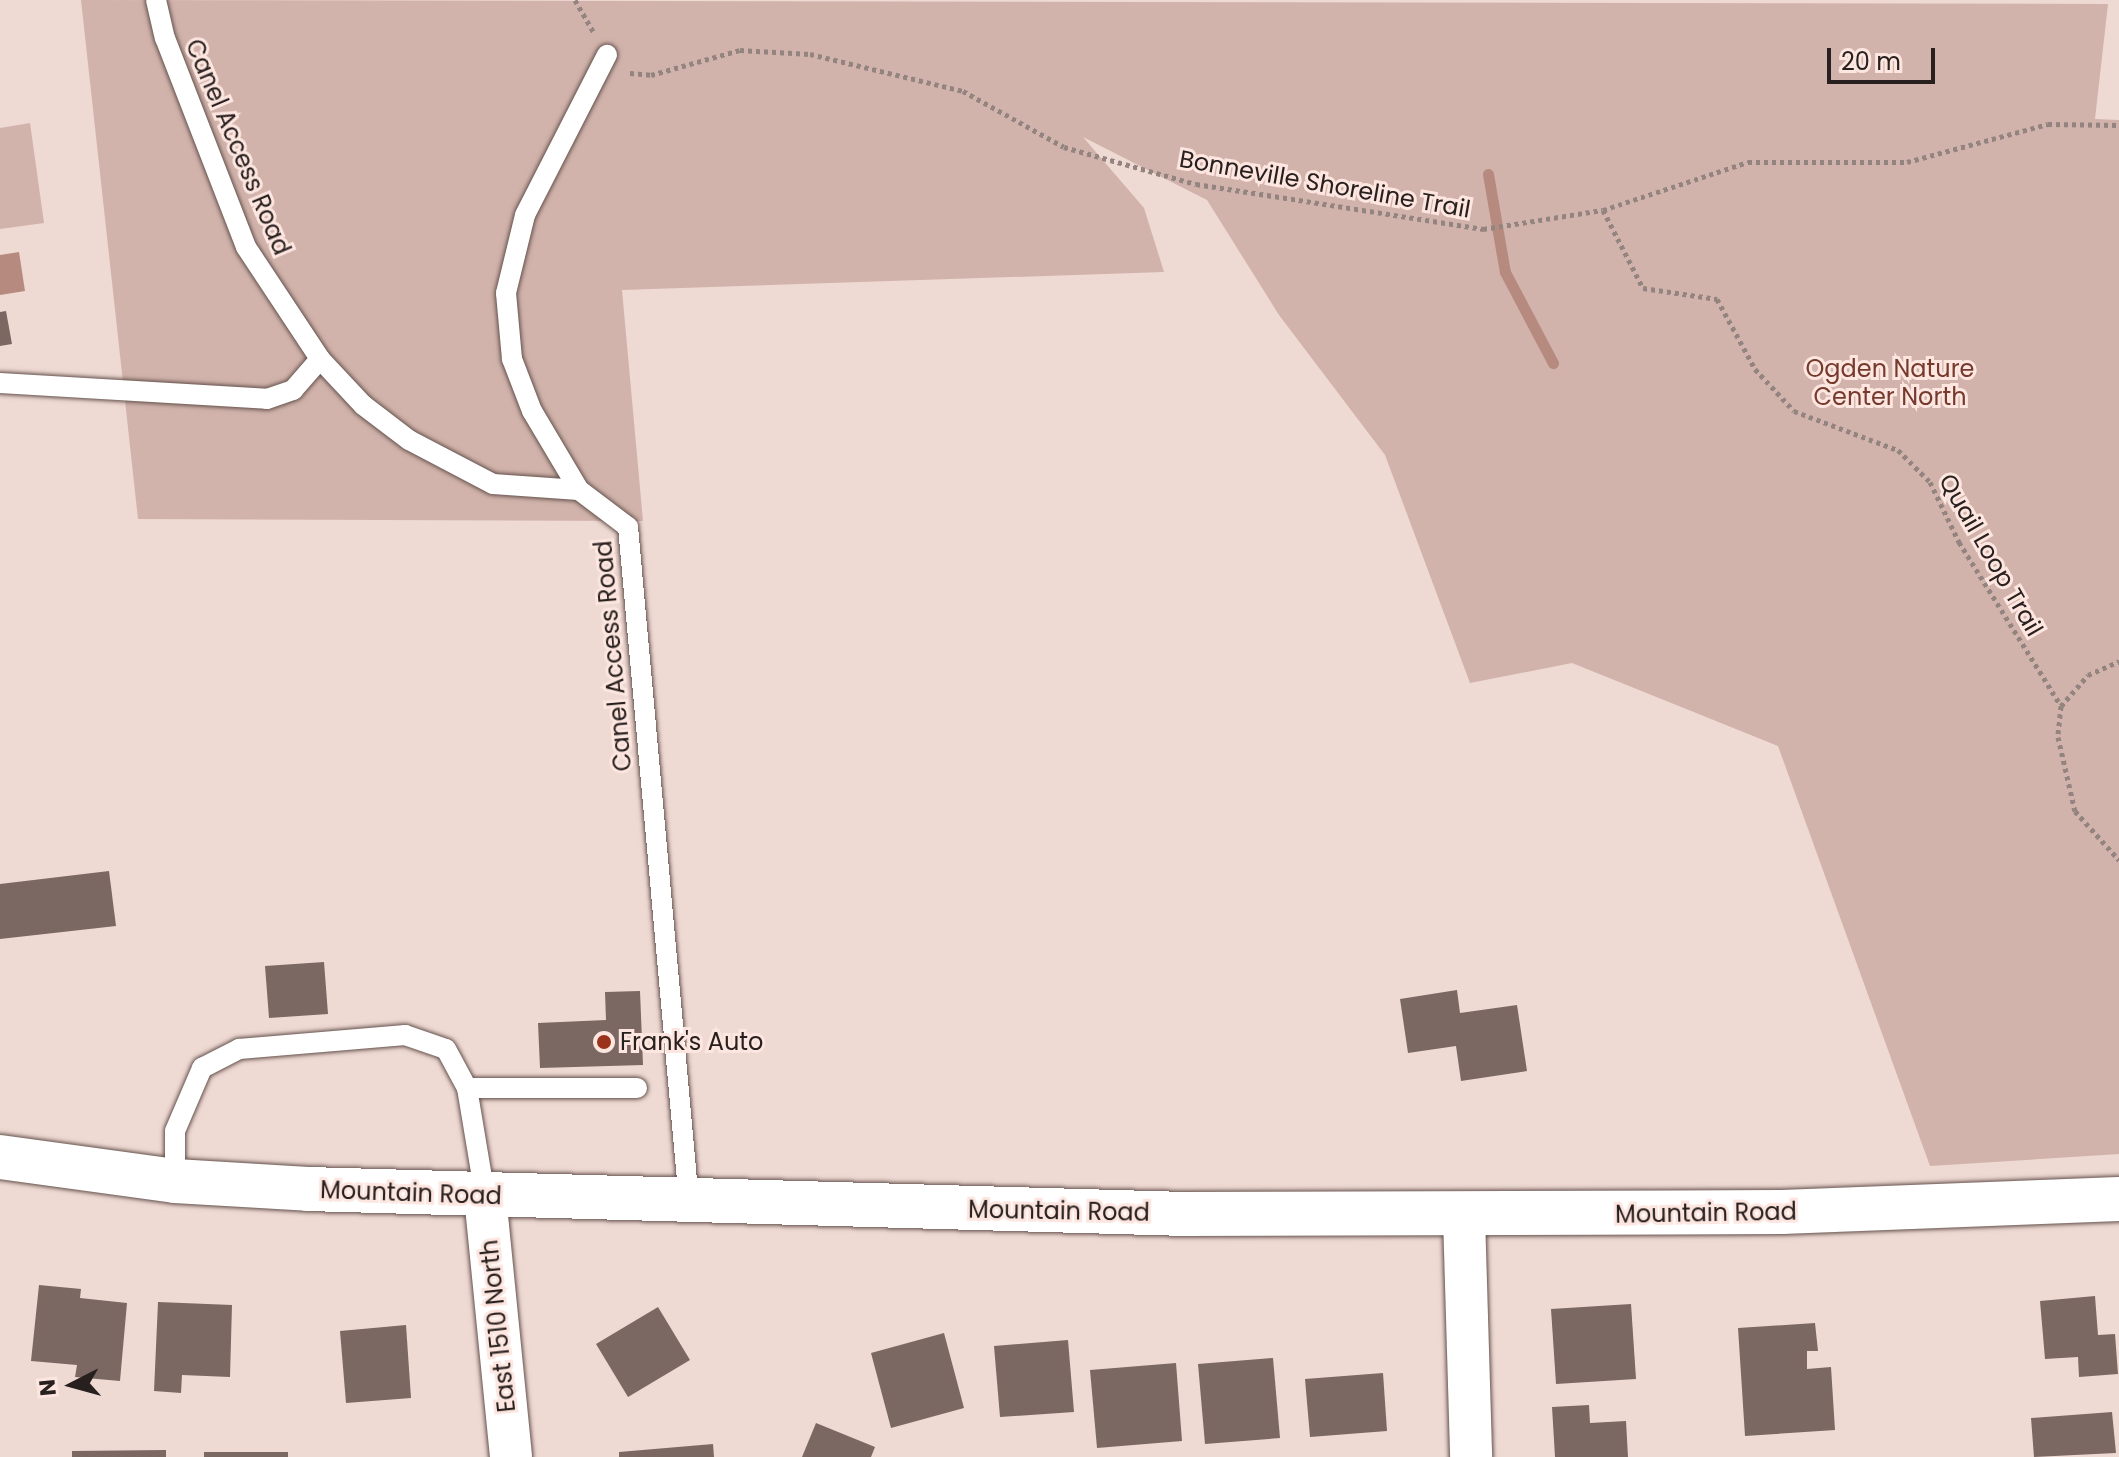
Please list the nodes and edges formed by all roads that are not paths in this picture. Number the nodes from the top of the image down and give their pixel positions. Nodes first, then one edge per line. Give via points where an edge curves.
1 (156, 0) edge
2 (607, 55) road end
3 (320, 359) junction
4 (0, 383) edge
5 (579, 490) junction
6 (467, 1088) junction
7 (637, 1088) dead end
8 (0, 1157) edge
9 (175, 1181) junction
10 (485, 1196) junction
11 (2119, 1199) edge
12 (689, 1203) junction
13 (1464, 1216) junction
14 (511, 1457) edge
15 (1471, 1457) edge

1 - 3 lane, Canel Access Road via 165,38 246,247
2 - 5 lane via 525,215 506,293 512,359 532,411
3 - 4 lane via 293,390 267,399
3 - 5 lane, Canel Access Road via 363,405 409,440 493,484
5 - 12 lane, Canel Access Road via 628,527
6 - 7 lane
6 - 9 lane via 446,1049 405,1035 239,1049 202,1068 185,1099 175,1131
6 - 10 lane
8 - 9 street, Mountain Road
9 - 10 street, Mountain Road
10 - 12 street, Mountain Road
10 - 14 street, East 1510 North
11 - 13 street, Mountain Road via 1922,1209
12 - 13 street, Mountain Road
13 - 15 street

